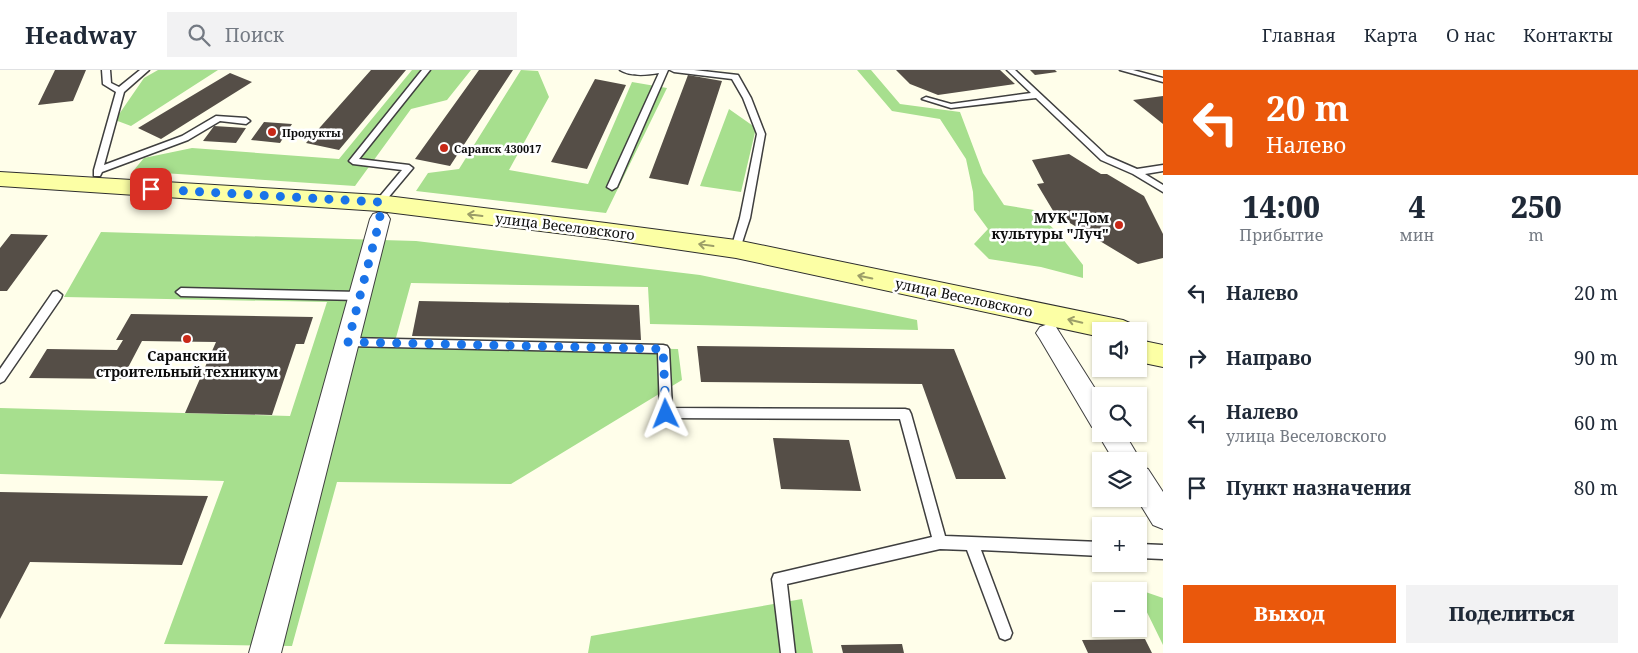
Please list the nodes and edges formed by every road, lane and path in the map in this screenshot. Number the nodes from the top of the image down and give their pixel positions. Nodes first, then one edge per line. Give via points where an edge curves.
1 (106, 70) edge
2 (145, 70) edge
3 (426, 70) edge
4 (624, 70) edge
5 (660, 70) edge
6 (664, 70) edge
7 (674, 70) edge
8 (1011, 70) edge
9 (1124, 70) edge
10 (1163, 80) edge
11 (120, 92) junction
12 (1037, 95) junction
13 (926, 99) dead end
14 (246, 121) dead end
15 (1163, 168) edge
16 (1136, 172) junction
17 (96, 178) junction
18 (0, 179) edge
19 (612, 187) dead end
20 (1163, 189) edge
21 (0, 195) edge
22 (380, 211) junction
23 (736, 249) junction
24 (181, 292) dead end
25 (57, 295) dead end
26 (360, 296) junction
27 (1046, 323) junction
28 (1092, 328) edge
29 (1147, 336) edge
30 (1163, 339) edge
31 (1092, 341) edge
32 (348, 342) junction
33 (1147, 353) edge
34 (1163, 356) edge
35 (0, 378) edge
36 (1092, 402) edge
37 (1147, 491) edge
38 (1163, 516) edge
39 (940, 542) junction
40 (972, 544) junction
41 (1092, 549) edge
42 (1147, 551) edge
43 (1163, 552) edge
44 (1005, 633) dead end
45 (265, 653) edge
46 (788, 653) edge

1 - 11 lane via 107,84
2 - 11 lane
3 - 22 lane via 353,161 409,168
4 - 5 lane via 646,73
6 - 19 lane
7 - 23 lane via 735,77 761,134
8 - 12 lane
9 - 10 lane
11 - 17 lane
12 - 13 lane via 951,106
12 - 16 lane via 1104,158
14 - 17 lane via 219,118 186,138
15 - 16 lane
16 - 20 lane
17 - 18 main road, улица Веселовского
17 - 22 main road, улица Веселовского
21 - 22 main road, улица Веселовского
23 -> 22 main road, улица Веселовского
22 - 26 street
22 - 27 main road, улица Веселовского
27 -> 23 main road, улица Веселовского
24 - 26 lane
25 - 35 lane
26 - 32 street
28 -> 27 main road, улица Веселовского
27 - 31 main road, улица Веселовского
27 - 36 street
29 - 30 main road
32 - 39 lane via 663,349 666,414 905,414
32 - 45 street
33 - 34 main road
37 - 38 street
39 - 40 lane
39 - 46 lane via 779,579
40 - 41 lane
40 - 44 lane
42 - 43 lane

